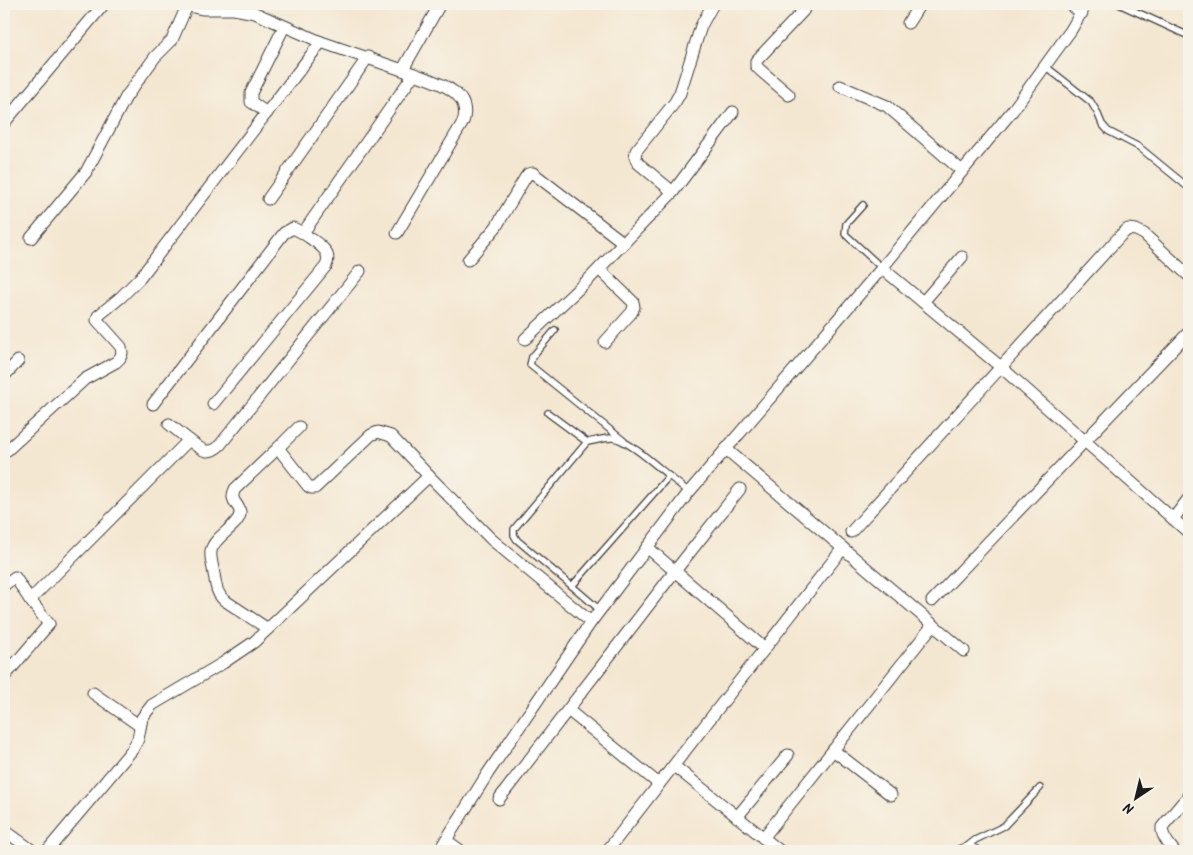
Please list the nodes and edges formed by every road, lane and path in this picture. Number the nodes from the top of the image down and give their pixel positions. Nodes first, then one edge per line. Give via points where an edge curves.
1 (104, 4) edge
2 (440, 4) edge
3 (713, 4) edge
4 (804, 4) edge
5 (920, 4) edge
6 (1069, 4) edge
7 (1119, 4) edge
8 (183, 5) edge
9 (1084, 8) edge
10 (908, 23) dead end
11 (284, 27) junction
12 (1189, 36) edge
13 (321, 42) junction
14 (368, 57) junction
15 (1045, 66) junction
16 (403, 69) junction
17 (414, 74) junction
18 (840, 86) dead end
19 (789, 96) dead end
20 (733, 112) dead end
21 (267, 113) junction
22 (4, 123) edge
23 (962, 171) junction
24 (1189, 188) edge
25 (673, 192) junction
26 (268, 199) dead end
27 (863, 205) dead end
28 (302, 233) junction
29 (397, 233) dead end
30 (32, 238) dead end
31 (624, 243) junction
32 (962, 257) dead end
33 (468, 260) dead end
34 (882, 268) junction
35 (599, 269) junction
36 (360, 271) dead end
37 (1189, 276) edge
38 (922, 302) junction
39 (555, 330) dead end
40 (1189, 332) edge
41 (525, 339) dead end
42 (605, 342) dead end
43 (18, 361) dead end
44 (1002, 368) junction
45 (4, 376) edge
46 (153, 404) dead end
47 (213, 404) dead end
48 (548, 413) dead end
49 (169, 424) dead end
50 (299, 427) dead end
51 (189, 440) junction
52 (624, 441) junction
53 (1085, 441) junction
54 (587, 442) junction
55 (278, 448) junction
56 (726, 449) junction
57 (4, 453) edge
58 (430, 476) junction
59 (669, 476) junction
60 (740, 489) dead end
61 (689, 492) junction
62 (1189, 498) edge
63 (1173, 519) junction
64 (851, 532) dead end
65 (1189, 533) edge
66 (647, 547) junction
67 (844, 548) junction
68 (674, 571) junction
69 (4, 585) edge
70 (572, 586) junction
71 (30, 600) junction
72 (932, 601) dead end
73 (600, 610) junction
74 (591, 622) junction
75 (933, 624) junction
76 (268, 629) junction
77 (765, 648) junction
78 (964, 650) dead end
79 (4, 677) edge
80 (93, 693) dead end
81 (568, 710) junction
82 (140, 726) junction
83 (833, 750) junction
84 (788, 755) dead end
85 (674, 766) junction
86 (659, 784) junction
87 (1040, 788) dead end
88 (891, 795) dead end
89 (1189, 795) edge
90 (499, 799) dead end
91 (737, 817) junction
92 (4, 830) edge
93 (763, 838) junction
94 (446, 840) junction
95 (967, 850) edge
96 (33, 851) edge
97 (47, 851) edge
98 (439, 851) edge
99 (460, 851) edge
100 (607, 851) edge
101 (780, 851) edge
102 (1174, 851) edge

1 - 22 street
2 - 16 street
3 - 25 street via 702,26 680,93 636,151 638,163
4 - 19 street via 803,11 756,62 756,66
5 - 10 street
6 - 9 street
7 - 12 lane
8 - 11 street via 234,9
8 - 30 street via 172,40 155,57 126,97 86,172
9 - 15 street
11 - 13 street
11 - 21 street via 251,93 255,106
13 - 14 street
13 - 21 street
14 - 16 street
14 - 26 street
15 - 23 street
15 - 24 lane via 1091,102 1108,131 1138,147
16 - 17 street
17 - 28 street
17 - 29 street via 447,86 464,104 466,114
18 - 23 street via 887,106
20 - 25 street
21 - 57 street via 140,278 98,316 100,325 121,347 120,358 85,379
23 - 34 street
25 - 31 street
27 - 34 lane via 846,224 845,234
28 - 46 street via 293,228 284,232
28 - 47 street via 329,255 326,266
31 - 33 street via 533,173 525,178 496,226
31 - 35 street
32 - 38 street
34 - 38 street
34 - 56 street
35 - 41 street
35 - 42 street via 633,302 634,307
36 - 51 street via 220,445 209,452
37 - 44 street via 1144,234 1128,229
38 - 44 street
39 - 52 lane via 532,357 530,365
40 - 53 street
43 - 45 street
44 - 53 street
44 - 64 street
48 - 54 lane
49 - 51 street
50 - 55 street
51 - 71 street
52 - 54 lane via 614,438
52 - 59 lane
53 - 63 street
53 - 72 street
54 - 70 lane via 514,529 517,540
55 - 58 street via 312,488 371,435 384,433 391,436
55 - 76 street via 235,488 233,500 240,515 214,544 211,554 220,596
56 - 61 street
56 - 67 street
58 - 74 street via 491,539
58 - 76 street
59 - 61 lane
59 - 70 lane
60 - 68 street
61 - 66 street
62 - 63 street
63 - 65 street
66 - 68 street
66 - 73 street
67 - 75 street
67 - 77 street
68 - 77 street
68 - 81 street
69 - 71 street via 14,577
70 - 73 lane
71 - 79 street via 49,624
73 - 74 street
74 - 94 street
75 - 78 street
75 - 83 street
76 - 82 street via 241,652 152,705
77 - 85 street
80 - 82 street
81 - 86 street
81 - 90 street
82 - 97 street via 132,750
83 - 88 street
83 - 93 street
84 - 91 street
85 - 86 street
85 - 91 street
86 - 100 street
87 - 95 lane via 1004,826 975,840
89 - 102 street via 1162,827 1163,836
91 - 93 street
92 - 96 street
93 - 101 street
94 - 98 street
94 - 99 street

